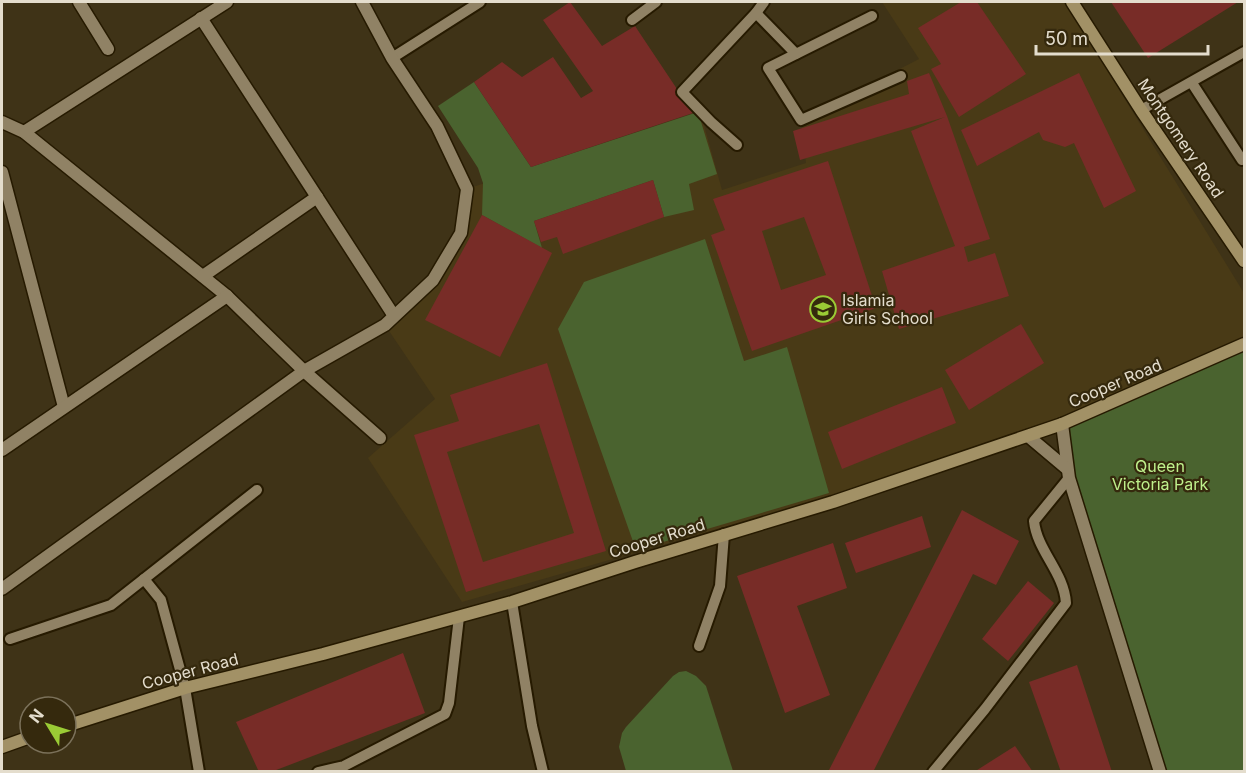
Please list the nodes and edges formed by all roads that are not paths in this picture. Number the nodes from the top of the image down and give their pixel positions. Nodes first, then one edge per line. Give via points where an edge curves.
1 (79, 2) edge
2 (227, 2) edge
3 (362, 2) edge
4 (480, 2) edge
5 (656, 2) edge
6 (764, 2) edge
7 (1072, 2) edge
8 (756, 13) junction
9 (872, 16) dead end
10 (201, 18) junction
11 (632, 20) dead end
12 (108, 49) dead end
13 (1245, 52) edge
14 (796, 54) junction
15 (392, 58) junction
16 (901, 76) dead end
17 (1192, 82) junction
18 (1142, 110) junction
19 (2, 122) edge
20 (24, 132) junction
21 (737, 145) dead end
22 (1242, 160) dead end
23 (2, 172) edge
24 (317, 197) junction
25 (1245, 261) edge
26 (203, 276) junction
27 (227, 296) junction
28 (394, 316) junction
29 (1245, 344) edge
30 (304, 371) junction
31 (64, 407) junction
32 (1062, 424) junction
33 (1028, 436) junction
34 (380, 438) dead end
35 (2, 450) edge
36 (1067, 473) junction
37 (257, 490) dead end
38 (724, 534) junction
39 (144, 579) junction
40 (2, 589) edge
41 (512, 602) junction
42 (459, 617) junction
43 (10, 639) dead end
44 (699, 645) dead end
45 (185, 688) junction
46 (78, 722) edge
47 (18, 742) edge
48 (2, 747) edge
49 (199, 771) edge
50 (318, 771) edge
51 (543, 771) edge
52 (933, 771) edge
53 (1160, 771) edge

1 - 12 street
2 - 10 street
3 - 15 street
4 - 15 lane
5 - 11 lane
6 - 8 lane
7 - 18 main road, Montgomery Road
8 - 14 lane
8 - 21 lane via 682,92
9 - 14 lane
10 - 20 street
10 - 24 street
13 - 17 lane
14 - 16 lane via 768,68 801,120
15 - 28 street via 437,126 467,189 461,233 433,280
17 - 18 lane
17 - 22 lane
18 - 25 main road, Montgomery Road
19 - 20 street
20 - 26 street
23 - 31 street
24 - 26 street
24 - 28 street
26 - 27 street
27 - 30 street
27 - 31 street
28 - 30 street
29 - 32 main road, Cooper Road
30 - 34 street
30 - 40 street
31 - 35 street
32 - 33 main road, Cooper Road
32 - 36 street
33 - 36 street
33 - 38 main road, Cooper Road
36 - 52 lane via 1034,521 1035,534 1065,591 1066,603
36 - 53 street
37 - 39 lane
38 - 41 main road, Cooper Road
38 - 44 lane via 720,586
39 - 43 lane via 111,605
39 - 45 lane via 161,600
41 - 42 main road, Cooper Road
41 - 51 lane
42 - 45 main road, Cooper Road
42 - 50 lane via 445,714 344,766
45 - 46 main road, Cooper Road
45 - 49 lane
47 - 48 main road

